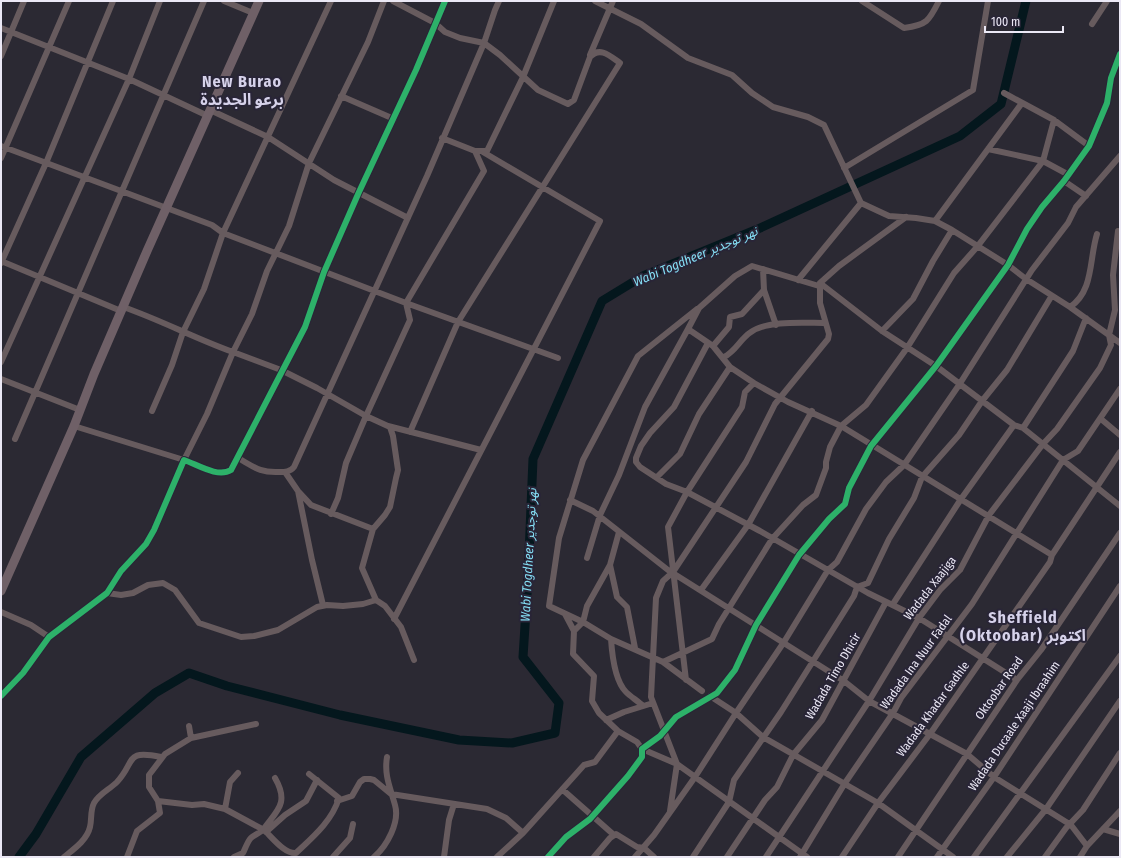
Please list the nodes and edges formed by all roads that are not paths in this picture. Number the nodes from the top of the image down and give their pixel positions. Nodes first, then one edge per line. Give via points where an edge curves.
1 (24, 1) edge
2 (69, 1) edge
3 (113, 1) edge
4 (160, 1) edge
5 (204, 1) edge
6 (224, 1) edge
7 (258, 1) edge
8 (331, 1) edge
9 (384, 1) edge
10 (393, 1) edge
11 (445, 1) edge
12 (499, 1) edge
13 (554, 1) edge
14 (595, 1) edge
15 (613, 1) edge
16 (862, 1) edge
17 (939, 1) edge
18 (988, 1) edge
19 (1107, 1) edge
20 (610, 8) junction
21 (253, 13) junction
22 (435, 23) junction
23 (1092, 24) dead end
24 (1, 28) edge
25 (11, 32) junction
26 (484, 43) junction
27 (49, 47) junction
28 (1120, 54) edge
29 (1, 56) edge
30 (89, 63) junction
31 (523, 77) junction
32 (129, 79) junction
33 (1004, 93) dead end
34 (164, 95) junction
35 (341, 96) junction
36 (1022, 103) junction
37 (568, 104) junction
38 (209, 113) junction
39 (394, 119) junction
40 (1054, 120) junction
41 (268, 137) junction
42 (442, 138) junction
43 (4, 146) edge
44 (1089, 146) junction
45 (988, 149) junction
46 (475, 151) junction
47 (483, 152) junction
48 (1120, 156) edge
49 (1, 158) edge
50 (1043, 161) junction
51 (309, 162) junction
52 (46, 163) junction
53 (844, 168) junction
54 (1069, 175) junction
55 (85, 177) junction
56 (1064, 182) junction
57 (542, 187) junction
58 (122, 192) junction
59 (358, 192) junction
60 (1086, 196) junction
61 (861, 203) junction
62 (167, 208) junction
63 (906, 217) junction
64 (408, 218) junction
65 (935, 222) junction
66 (952, 230) junction
67 (1118, 231) dead end
68 (223, 233) junction
69 (1097, 234) dead end
70 (977, 246) junction
71 (276, 253) junction
72 (1, 262) edge
73 (1008, 265) junction
74 (763, 269) junction
75 (324, 272) junction
76 (39, 277) junction
77 (1026, 279) junction
78 (798, 280) junction
79 (820, 284) junction
80 (764, 290) junction
81 (375, 291) junction
82 (78, 293) junction
83 (1051, 297) junction
84 (406, 303) junction
85 (1070, 307) junction
86 (699, 308) junction
87 (122, 309) junction
88 (1086, 318) junction
89 (458, 322) junction
90 (825, 323) junction
91 (776, 325) junction
92 (688, 329) junction
93 (882, 331) junction
94 (183, 332) junction
95 (1109, 335) junction
96 (1120, 343) edge
97 (710, 344) junction
98 (907, 348) junction
99 (534, 349) junction
100 (233, 352) junction
101 (724, 357) junction
102 (558, 358) dead end
103 (1, 362) edge
104 (936, 366) junction
105 (730, 367) junction
106 (281, 370) junction
107 (1, 379) edge
108 (754, 383) junction
109 (959, 385) junction
110 (1120, 389) edge
111 (34, 391) junction
112 (329, 395) junction
113 (780, 398) junction
114 (982, 401) junction
115 (80, 410) junction
116 (152, 411) dead end
117 (812, 411) junction
118 (366, 416) junction
119 (1101, 419) junction
120 (1014, 424) junction
121 (74, 426) junction
122 (388, 426) junction
123 (841, 426) junction
124 (1023, 428) junction
125 (410, 432) junction
126 (1120, 435) edge
127 (15, 439) dead end
128 (1043, 444) junction
129 (871, 446) junction
130 (481, 450) junction
131 (1120, 452) edge
132 (238, 458) junction
133 (184, 460) junction
134 (1063, 460) junction
135 (904, 465) junction
136 (285, 472) junction
137 (922, 476) junction
138 (657, 477) junction
139 (1097, 487) junction
140 (298, 492) junction
141 (687, 492) junction
142 (961, 499) junction
143 (570, 500) junction
144 (1120, 506) edge
145 (714, 508) junction
146 (331, 514) junction
147 (600, 515) junction
148 (989, 515) junction
149 (748, 525) junction
150 (373, 529) junction
151 (619, 532) junction
152 (1120, 533) edge
153 (1018, 534) junction
154 (772, 539) junction
155 (799, 555) junction
156 (1052, 555) junction
157 (587, 558) dead end
158 (610, 565) junction
159 (828, 570) junction
160 (673, 572) junction
161 (1120, 586) edge
162 (857, 587) junction
163 (701, 590) junction
164 (1, 591) edge
165 (107, 593) junction
166 (376, 600) junction
167 (886, 602) junction
168 (893, 604) junction
169 (323, 605) junction
170 (730, 608) junction
171 (1, 612) edge
172 (565, 614) junction
173 (919, 618) junction
174 (394, 619) junction
175 (583, 622) junction
176 (756, 625) junction
177 (574, 631) junction
178 (949, 636) junction
179 (49, 637) junction
180 (611, 639) junction
181 (784, 642) junction
182 (635, 648) junction
183 (683, 651) junction
184 (1120, 656) edge
185 (653, 657) junction
186 (983, 658) junction
187 (414, 660) dead end
188 (812, 661) junction
189 (663, 662) junction
190 (686, 680) junction
191 (1017, 680) junction
192 (844, 681) junction
193 (702, 691) dead end
194 (1, 696) edge
195 (710, 696) junction
196 (869, 700) junction
197 (1120, 701) edge
198 (653, 703) junction
199 (643, 706) junction
200 (736, 713) junction
201 (893, 713) junction
202 (606, 720) junction
203 (256, 724) dead end
204 (189, 726) dead end
205 (618, 731) junction
206 (665, 731) junction
207 (930, 734) junction
208 (763, 737) junction
209 (191, 738) junction
210 (642, 749) junction
211 (1120, 753) edge
212 (967, 754) junction
213 (793, 755) junction
214 (161, 757) junction
215 (387, 757) dead end
216 (677, 764) junction
217 (238, 772) dead end
218 (821, 772) junction
219 (309, 774) dead end
220 (695, 777) junction
221 (994, 777) junction
222 (275, 778) dead end
223 (317, 780) junction
224 (845, 783) junction
225 (563, 790) junction
226 (391, 794) junction
227 (1021, 794) junction
228 (158, 801) junction
229 (338, 801) junction
230 (729, 802) junction
231 (878, 803) junction
232 (454, 804) junction
233 (225, 809) junction
234 (1046, 809) junction
235 (1120, 811) edge
236 (670, 813) junction
237 (592, 816) junction
238 (755, 818) junction
239 (353, 824) dead end
240 (1071, 825) junction
241 (1103, 829) junction
242 (264, 830) junction
243 (916, 830) junction
244 (523, 833) junction
245 (1120, 834) edge
246 (614, 835) junction
247 (780, 837) junction
248 (1087, 846) junction
249 (644, 848) junction
250 (942, 850) junction
251 (244, 855) edge
252 (803, 856) edge
253 (64, 857) edge
254 (126, 857) edge
255 (234, 857) edge
256 (334, 857) edge
257 (374, 857) edge
258 (444, 857) edge
259 (497, 857) edge
260 (548, 857) edge
261 (594, 857) edge
262 (635, 857) edge
263 (654, 857) edge
264 (694, 857) edge
265 (727, 857) edge
266 (766, 857) edge
267 (842, 857) edge
268 (898, 857) edge
269 (937, 857) edge
270 (953, 857) edge
271 (974, 857) edge
272 (1007, 857) edge
273 (1045, 857) edge
274 (1080, 857) edge

1 - 25 street
2 - 27 street
3 - 30 street
4 - 32 street
5 - 34 street
6 - 21 street
7 - 21 highway
8 - 41 street
9 - 35 street via 368,42
10 - 22 street
11 - 22 street
12 - 26 street
13 - 31 street
14 - 20 street
15 - 20 street
16 - 17 street via 904,28 920,26 931,18
18 - 53 street via 973,90
19 - 23 street
20 - 37 street
20 - 53 street via 641,24 688,58 732,76 773,107 808,117 824,125
21 - 38 highway
22 - 26 street via 445,32
22 - 39 street
24 - 25 street
25 - 27 street
25 - 29 street
26 - 31 street
26 - 42 street
27 - 30 street
27 - 43 street
28 - 44 street via 1110,78 1107,103
30 - 32 street
30 - 52 street
31 - 37 street via 538,90
31 - 47 street via 487,151
32 - 34 street
32 - 55 street
33 - 36 street
34 - 38 street
34 - 58 street
35 - 39 street
35 - 51 street
36 - 40 street
36 - 45 street
37 - 57 street via 574,100 590,57 594,53 604,52 620,63
38 - 41 street
38 - 62 highway
39 - 59 street
40 - 44 street
40 - 50 street
41 - 51 street
41 - 68 street
42 - 46 street
42 - 64 street
43 - 49 street
43 - 52 street
44 - 54 street
45 - 50 street
45 - 65 street
46 - 47 street
46 - 84 street via 484,171
47 - 57 street
48 - 60 street
50 - 54 street
50 - 70 street
51 - 59 street via 334,180
51 - 71 street via 289,226
52 - 55 street
52 - 72 street
53 - 61 street
54 - 56 street
55 - 58 street
55 - 76 street
56 - 60 street
56 - 73 street via 1027,229
57 - 89 street
57 - 99 street via 600,221
58 - 62 street
58 - 82 street
59 - 64 street
59 - 75 street
60 - 77 street via 1076,206 1068,223
61 - 63 street via 889,216
61 - 78 street
62 - 68 street via 212,225
62 - 87 highway
63 - 65 street
63 - 79 street via 839,266
64 - 81 street
65 - 66 street
66 - 70 street
66 - 93 street via 913,299
67 - 95 street, Wadada Xaajiga via 1113,275 1115,310
68 - 71 street
68 - 94 street via 204,289
69 - 85 street via 1087,286 1083,295
70 - 73 street
70 - 98 street via 954,273
71 - 75 street
71 - 100 street via 252,314
72 - 76 street
73 - 77 street
73 - 104 street
74 - 78 street
74 - 80 street
74 - 86 street via 752,266 735,276
75 - 81 street
75 - 106 street via 305,327
76 - 82 street
76 - 103 street
77 - 83 street
77 - 109 street
78 - 79 street
79 - 90 street via 820,303
79 - 93 street
80 - 91 street
80 - 97 street via 742,314 730,317 729,327
81 - 84 street
81 - 112 street
82 - 87 street
82 - 111 street
83 - 85 street
83 - 114 street via 1007,370
84 - 89 street
84 - 118 street via 410,320
85 - 88 street
86 - 92 street
86 - 143 street via 638,356 583,460
87 - 94 street via 150,317
87 - 115 highway
88 - 95 street
88 - 124 street via 1073,351
89 - 99 street
89 - 125 street
90 - 91 street
90 - 113 street via 828,339
91 - 101 street via 762,326 751,332 732,353
92 - 97 street
92 - 147 street via 646,407 619,476
93 - 98 street
94 - 100 street
94 - 116 street
95 - 96 street
95 - 128 street, Wadada Xaajiga via 1109,351 1100,368 1058,429
97 - 101 street
97 - 138 street via 674,407 650,433 637,455 636,462 640,467
98 - 104 street
98 - 123 street via 866,405
99 - 102 street
99 - 130 street
100 - 106 street
100 - 133 street
101 - 105 street
104 - 109 street
104 - 129 street
105 - 108 street
105 - 138 street via 699,414 680,454
106 - 112 street
106 - 132 street
107 - 111 street
108 - 113 street
108 - 141 street via 745,392 742,407
109 - 114 street
109 - 135 street
110 - 119 street
111 - 115 street
111 - 127 street
112 - 118 street
112 - 136 street via 294,467
113 - 117 street
113 - 145 street via 746,462
114 - 120 street
114 - 137 street via 959,435
115 - 121 highway
117 - 123 street
117 - 149 street
118 - 122 street
118 - 146 street via 346,463 338,498
119 - 126 street
119 - 134 street via 1078,451
120 - 124 street
120 - 142 street
121 - 133 street
121 - 164 highway
122 - 125 street
122 - 150 street via 394,436 398,470 390,507
123 - 129 street
123 - 154 street via 830,447 826,468 816,495 803,504
124 - 128 street
125 - 130 street
128 - 134 street
128 - 148 street, Wadada Xaajiga
129 - 135 street
129 - 155 street via 849,488 845,504
130 - 174 street
131 - 139 street, Wadada Khadar Gadhle
132 - 133 street via 231,470 225,473
132 - 136 street via 266,473
133 - 165 street via 150,537
134 - 139 street
134 - 153 street, Wadada Ina Nuur Fadal
135 - 137 street
135 - 159 street via 882,487 866,509 837,562
136 - 140 street
137 - 142 street
137 - 162 street via 914,498 889,539 868,583
138 - 141 street via 671,487
139 - 144 street
139 - 156 street, Wadada Khadar Gadhle
140 - 146 street via 311,505
140 - 169 street
141 - 145 street
141 - 160 street via 668,527
142 - 148 street
142 - 168 street
143 - 147 street
143 - 172 street via 559,538 549,606
145 - 149 street
145 - 160 street
146 - 150 street
147 - 151 street
147 - 157 street
148 - 153 street
148 - 173 street, Wadada Xaajiga via 960,570 940,590
149 - 154 street
149 - 163 street
150 - 166 street via 362,568
151 - 158 street
151 - 160 street
152 - 191 street, Oktoobar Road via 1041,650
153 - 156 street
153 - 178 street, Wadada Ina Nuur Fadal
154 - 155 street
154 - 170 street
155 - 159 street
155 - 176 street
156 - 186 street, Wadada Khadar Gadhle via 1050,562
158 - 175 street via 587,606
158 - 182 street via 618,597 627,607
159 - 162 street
159 - 181 street
160 - 163 street
160 - 183 street
160 - 185 street via 663,581 656,598
161 - 221 street, Wadada Ducaale Xaaji Ibraahim
162 - 167 street
162 - 188 street via 854,596
163 - 170 street
165 - 169 street via 133,593 148,584 163,582 175,590 199,623 241,637 278,630 312,608
165 - 179 street
166 - 169 street via 351,605
166 - 174 street via 385,606
167 - 168 street
167 - 192 street, Wadada Timo Dhicir
168 - 173 street
170 - 176 street
170 - 183 street via 712,639 698,647
171 - 179 street
172 - 175 street
172 - 177 street
173 - 178 street
173 - 196 street, Wadada Xaajiga
174 - 187 street
175 - 177 street
175 - 180 street
176 - 181 street
176 - 195 street via 735,670 723,687
177 - 202 street via 573,654 594,676 592,701
178 - 186 street
178 - 201 street, Wadada Ina Nuur Fadal via 901,698
179 - 194 street via 23,673
180 - 182 street
180 - 199 street via 613,658 625,692
181 - 188 street
181 - 200 street
182 - 185 street
183 - 189 street
183 - 190 street
184 - 227 street
185 - 189 street
185 - 198 street
186 - 191 street
186 - 207 street, Wadada Khadar Gadhle
188 - 192 street
188 - 208 street
189 - 190 street
190 - 193 street
191 - 212 street, Oktoobar Road
192 - 196 street
192 - 213 street, Wadada Timo Dhicir via 822,720
195 - 200 street
195 - 206 street via 676,717
196 - 201 street
196 - 218 street, Wadada Xaajiga
197 - 234 street
198 - 199 street
198 - 206 street
199 - 202 street
200 - 208 street
200 - 220 street
201 - 207 street
201 - 224 street, Wadada Ina Nuur Fadal
202 - 205 street
203 - 209 street
204 - 209 street
205 - 210 street via 637,742
205 - 225 street via 595,762 584,764
206 - 210 street
206 - 216 street
207 - 212 street
207 - 231 street, Wadada Khadar Gadhle
208 - 213 street
208 - 230 street via 734,780
209 - 214 street
210 - 216 street
210 - 237 street via 642,757 632,771
211 - 240 street
212 - 221 street
212 - 243 street, Oktoobar Road
213 - 218 street
213 - 238 street, Wadada Timo Dhicir via 777,787 765,800
214 - 228 street via 148,779 149,787
214 - 253 street via 142,754 135,757 117,782 98,798 91,810 87,834 82,842
215 - 226 street via 386,775
216 - 220 street
216 - 236 street
217 - 233 street via 230,782
218 - 224 street
218 - 247 street, Wadada Xaajiga
219 - 223 street
220 - 230 street
220 - 236 street
221 - 227 street
221 - 250 street, Wadada Ducaale Xaaji Ibraahim
222 - 242 street via 280,788 282,804
223 - 229 street via 339,798
223 - 242 street via 306,801
224 - 231 street
224 - 252 street, Wadada Ina Nuur Fadal
225 - 237 street
225 - 244 street
226 - 229 street via 374,780 364,779 352,796
226 - 232 street
226 - 257 street via 396,806 395,820 388,839
227 - 234 street
227 - 271 street
228 - 233 street via 204,804
228 - 254 street via 160,813 137,831
229 - 242 street via 328,820 296,853 285,850
230 - 238 street
230 - 264 street
231 - 243 street
231 - 267 street, Wadada Khadar Gadhle
232 - 244 street via 486,809 506,818
232 - 258 street
233 - 242 street
234 - 240 street
234 - 272 street
235 - 241 street
236 - 249 street
237 - 246 street
237 - 260 street via 566,837
238 - 247 street
238 - 265 street, Wadada Timo Dhicir
239 - 256 street via 350,838
240 - 248 street
240 - 273 street
241 - 245 street
241 - 248 street
242 - 251 street via 250,839
243 - 250 street
243 - 268 street, Oktoobar Road
244 - 259 street
246 - 249 street via 617,834 633,845
246 - 261 street
247 - 252 street
247 - 266 street, Wadada Xaajiga
248 - 274 street
249 - 262 street
249 - 263 street
250 - 269 street, Wadada Ducaale Xaaji Ibraahim
250 - 270 street
251 - 255 street

